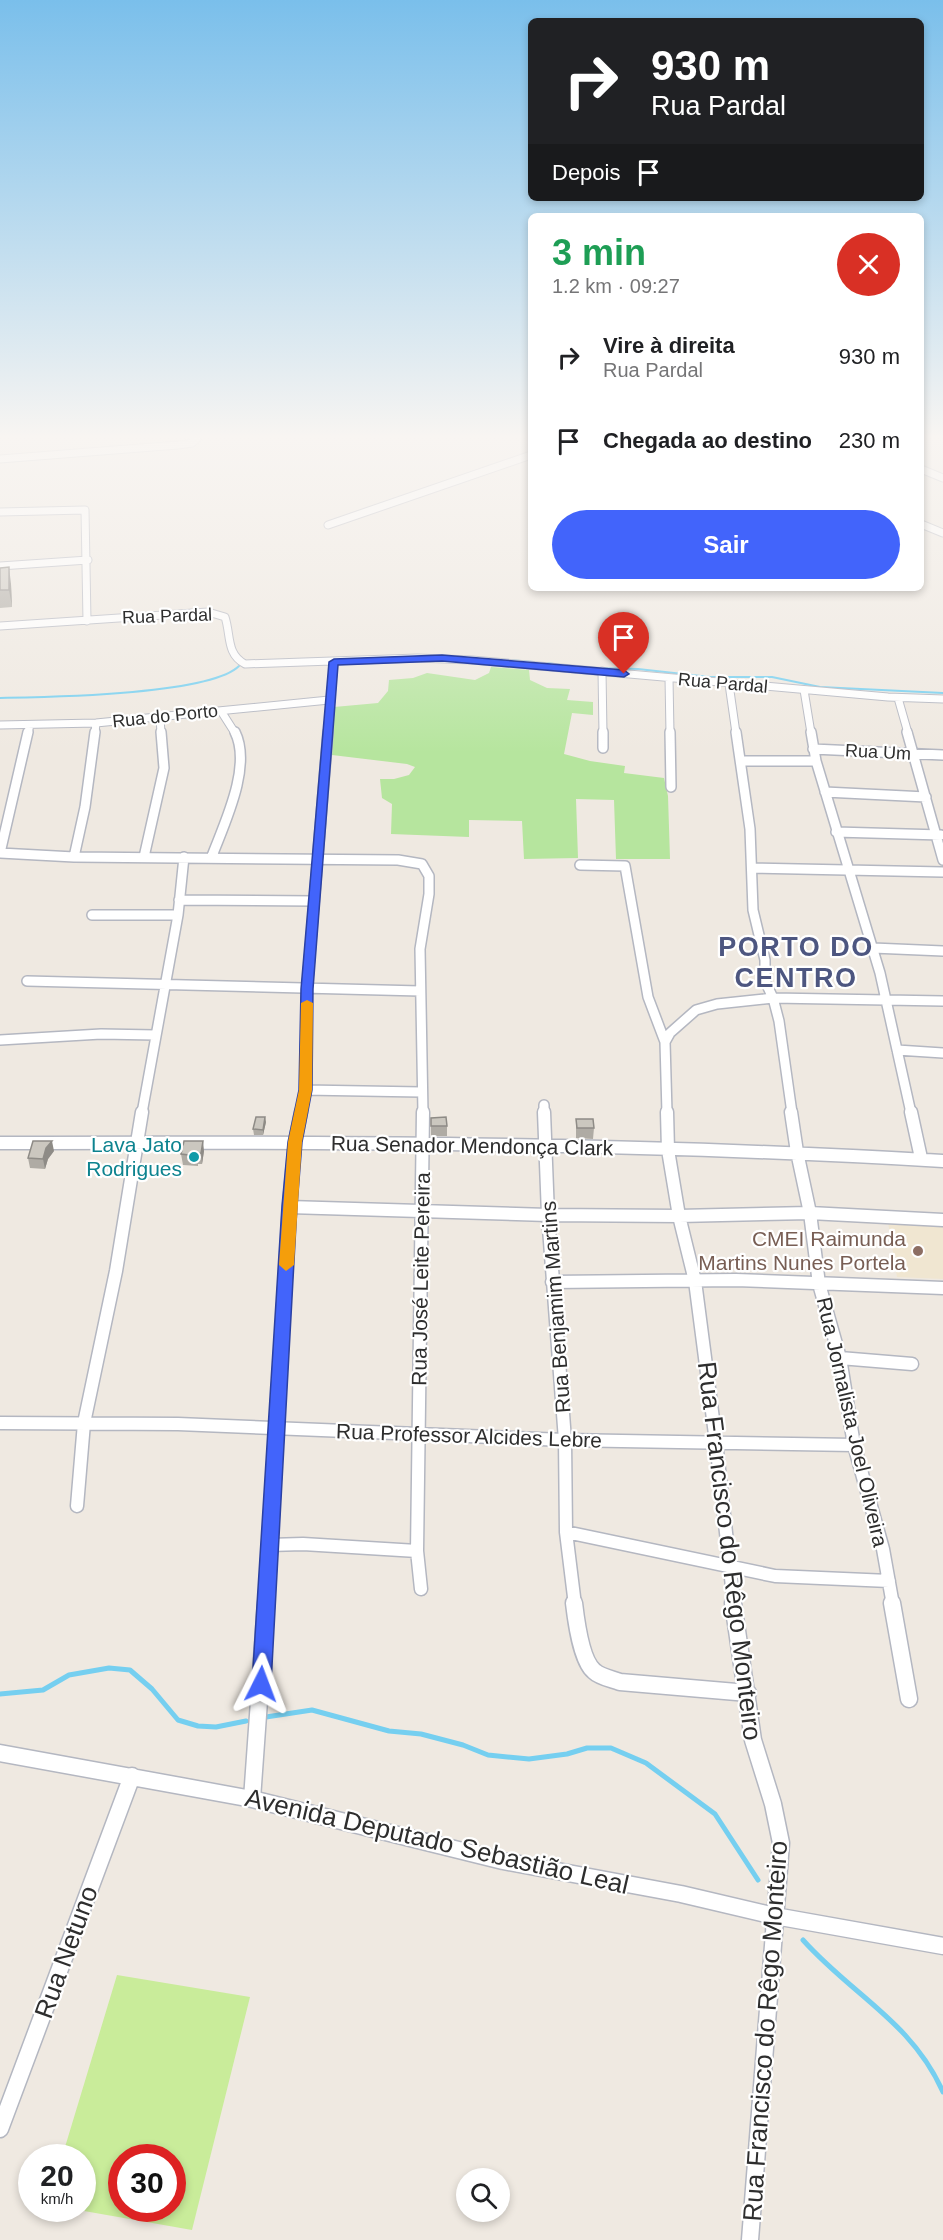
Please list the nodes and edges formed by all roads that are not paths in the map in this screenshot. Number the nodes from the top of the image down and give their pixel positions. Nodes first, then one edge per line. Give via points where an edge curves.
1 (87, 544) edge
2 (88, 560) junction
3 (0, 566) edge
4 (87, 621) junction
5 (0, 627) edge
6 (334, 662) junction
7 (602, 671) junction
8 (669, 678) junction
9 (729, 684) junction
10 (804, 690) junction
11 (898, 698) junction
12 (943, 699) edge
13 (329, 700) junction
14 (221, 711) junction
15 (160, 718) junction
16 (96, 723) junction
17 (0, 724) edge
18 (30, 725) junction
19 (603, 748) dead end
20 (813, 749) junction
21 (915, 754) junction
22 (943, 755) edge
23 (742, 761) junction
24 (816, 761) junction
25 (671, 787) dead end
26 (825, 792) junction
27 (926, 797) junction
28 (836, 832) junction
29 (940, 835) edge
30 (0, 853) edge
31 (74, 856) junction
32 (212, 856) junction
33 (144, 857) junction
34 (184, 857) junction
35 (318, 859) junction
36 (943, 860) edge
37 (580, 865) dead end
38 (753, 868) junction
39 (850, 871) junction
40 (943, 872) edge
41 (179, 900) junction
42 (314, 901) junction
43 (92, 915) dead end
44 (178, 915) junction
45 (873, 948) junction
46 (943, 951) edge
47 (27, 981) dead end
48 (165, 985) junction
49 (307, 989) junction
50 (420, 991) junction
51 (773, 998) junction
52 (886, 999) junction
53 (943, 1001) edge
54 (155, 1035) junction
55 (0, 1040) edge
56 (665, 1042) junction
57 (897, 1050) junction
58 (943, 1053) edge
59 (305, 1090) junction
60 (421, 1092) junction
61 (544, 1105) dead end
62 (137, 1141) junction
63 (295, 1142) junction
64 (0, 1143) edge
65 (424, 1146) junction
66 (547, 1148) junction
67 (668, 1150) junction
68 (797, 1152) junction
69 (921, 1158) junction
70 (943, 1161) edge
71 (289, 1206) junction
72 (423, 1211) junction
73 (810, 1213) junction
74 (548, 1215) junction
75 (679, 1216) junction
76 (943, 1220) edge
77 (695, 1281) junction
78 (552, 1282) junction
79 (819, 1284) junction
80 (943, 1288) edge
81 (840, 1358) junction
82 (912, 1364) dead end
83 (0, 1423) edge
84 (84, 1423) junction
85 (276, 1429) junction
86 (418, 1435) junction
87 (565, 1440) junction
88 (716, 1442) junction
89 (854, 1445) junction
90 (77, 1506) dead end
91 (566, 1532) junction
92 (270, 1545) junction
93 (417, 1551) junction
94 (728, 1566) junction
95 (889, 1581) junction
96 (421, 1589) dead end
97 (748, 1693) junction
98 (909, 1699) dead end
99 (0, 1753) edge
100 (132, 1776) junction
101 (252, 1799) junction
102 (775, 1916) junction
103 (943, 1946) edge
104 (0, 2129) edge
105 (750, 2240) edge

1 - 2 street
2 - 3 street
2 - 4 street
4 - 5 street, Rua Pardal
4 - 6 street, Rua Pardal via 214,612 225,617 235,660 258,665
6 - 7 street, Rua Pardal via 442,658
6 - 13 street
7 - 8 street, Rua Pardal
7 - 19 street
8 - 9 street, Rua Pardal
8 - 25 street
9 - 10 street, Rua Pardal
9 - 23 street, Rua Jornalista Joel Oliveira
10 - 11 street, Rua Pardal
10 - 20 street
11 - 12 street, Rua Pardal
11 - 21 street
13 - 14 street, Rua do Porto
13 - 35 street
14 - 15 street, Rua do Porto
14 - 32 street via 241,754 227,818
15 - 16 street, Rua do Porto
15 - 33 street via 164,768
16 - 18 street, Rua do Porto
16 - 31 street via 89,790
17 - 18 street, Rua do Porto
18 - 30 street
20 - 21 street, Rua Um
20 - 24 street
21 - 22 street, Rua Um
21 - 27 street
23 - 24 street, Rua Um
23 - 38 street, Rua Jornalista Joel Oliveira
24 - 26 street
26 - 27 street
26 - 28 street
27 - 29 street
28 - 29 street
28 - 39 street
29 - 36 street
30 - 31 street
31 - 33 street
32 - 34 street
32 - 35 street
33 - 34 street
34 - 41 street
35 - 42 street
35 - 50 street, Rua José Leite Pereira via 398,860 422,864 428,871
37 - 56 street, Rua Francisco do Rêgo Monteiro via 625,865 648,997
38 - 39 street
38 - 51 street, Rua Jornalista Joel Oliveira via 753,910 765,960 765,981
39 - 40 street
39 - 45 street
41 - 42 street
41 - 44 street
42 - 49 street
43 - 44 street
44 - 48 street
45 - 46 street
45 - 52 street
47 - 48 street
48 - 49 street
48 - 54 street
49 - 50 street
49 - 59 street
50 - 60 street, Rua José Leite Pereira
51 - 52 street
51 - 56 street via 696,1010
51 - 68 street, Rua Jornalista Joel Oliveira
52 - 53 street
52 - 57 street
54 - 55 street via 90,1034
54 - 62 street
56 - 67 street, Rua Francisco do Rêgo Monteiro
57 - 58 street
57 - 69 street
59 - 60 street
59 - 63 street
60 - 65 street, Rua José Leite Pereira
61 - 66 street, Rua Benjamim Martins
62 - 63 street, Rua Senador Mendonça Clark
62 - 64 street, Rua Senador Mendonça Clark
62 - 84 street via 116,1271
63 - 65 street, Rua Senador Mendonça Clark
63 - 71 street
65 - 66 street, Rua Senador Mendonça Clark
65 - 72 street, Rua José Leite Pereira
66 - 67 street, Rua Senador Mendonça Clark
66 - 74 street, Rua Benjamim Martins
67 - 68 street, Rua Senador Mendonça Clark
67 - 75 street, Rua Francisco do Rêgo Monteiro
68 - 69 street, Rua Senador Mendonça Clark
68 - 73 street, Rua Jornalista Joel Oliveira
69 - 70 street, Rua Senador Mendonça Clark
71 - 72 street
71 - 85 street
72 - 74 street
72 - 86 street, Rua José Leite Pereira
73 - 75 street
73 - 76 street
73 - 79 street, Rua Jornalista Joel Oliveira
74 - 75 street
74 - 78 street, Rua Benjamim Martins
75 - 77 street, Rua Francisco do Rêgo Monteiro
77 - 78 street
77 - 79 street
77 - 88 street, Rua Francisco do Rêgo Monteiro
78 - 87 street, Rua Benjamim Martins
79 - 80 street
79 - 81 street, Rua Jornalista Joel Oliveira
81 - 82 street
81 - 89 street, Rua Jornalista Joel Oliveira
83 - 84 street, Rua Professor Alcides Lebre
84 - 85 street, Rua Professor Alcides Lebre
84 - 90 street
85 - 86 street, Rua Professor Alcides Lebre
85 - 92 street
86 - 87 street, Rua Professor Alcides Lebre
86 - 93 street, Rua José Leite Pereira
87 - 88 street, Rua Professor Alcides Lebre
87 - 91 street, Rua Benjamim Martins
88 - 89 street, Rua Professor Alcides Lebre
88 - 94 street, Rua Francisco do Rêgo Monteiro
89 - 95 street, Rua Jornalista Joel Oliveira
91 - 94 street
91 - 97 street, Rua Benjamim Martins via 576,1616 592,1670 620,1682
92 - 93 street
92 - 101 street
93 - 96 street, Rua José Leite Pereira
94 - 95 street via 775,1576
94 - 97 street, Rua Francisco do Rêgo Monteiro
95 - 98 street, Rua Jornalista Joel Oliveira
97 - 102 street, Rua Francisco do Rêgo Monteiro via 753,1740 779,1818 781,1843
99 - 100 street, Avenida Deputado Sebastião Leal
100 - 101 street, Avenida Deputado Sebastião Leal
100 - 104 street, Rua Netuno
101 - 102 street, Avenida Deputado Sebastião Leal via 503,1861
102 - 103 street, Avenida Deputado Sebastião Leal
102 - 105 street, Rua Francisco do Rêgo Monteiro

